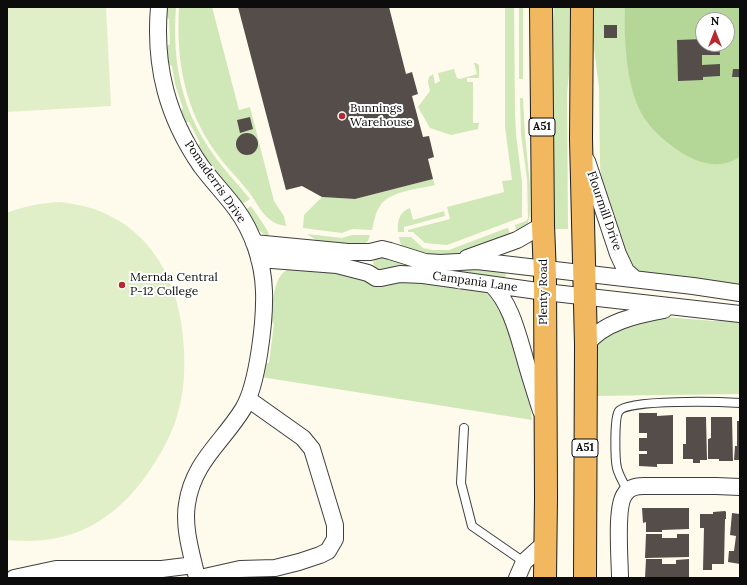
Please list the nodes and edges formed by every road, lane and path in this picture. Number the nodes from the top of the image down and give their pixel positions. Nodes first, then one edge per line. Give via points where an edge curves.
1 (159, 7) edge
2 (541, 7) edge
3 (582, 7) edge
4 (581, 139) junction
5 (543, 225) junction
6 (254, 243) junction
7 (370, 252) junction
8 (259, 259) junction
9 (453, 263) junction
10 (545, 270) junction
11 (368, 273) junction
12 (583, 274) junction
13 (635, 279) junction
14 (492, 285) junction
15 (545, 292) junction
16 (740, 293) edge
17 (584, 296) junction
18 (681, 307) junction
19 (740, 314) edge
20 (586, 344) junction
21 (248, 399) junction
22 (740, 403) edge
23 (546, 426) junction
24 (464, 428) dead end
25 (740, 487) edge
26 (628, 491) junction
27 (545, 542) junction
28 (524, 562) junction
29 (197, 574) edge
30 (14, 578) edge
31 (517, 578) edge
32 (545, 578) edge
33 (585, 578) edge
34 (620, 578) edge

1 - 6 street, Pomaderris Drive via 157,36 160,66 172,114 192,153 237,211
2 - 5 highway, Plenty Road / A51
3 - 4 highway, A51
4 - 12 highway, A51
4 - 13 street, Flourmill Drive via 618,254 626,271
5 - 9 street via 517,240
5 - 10 highway, Plenty Road / A51
6 - 7 street, Campania Lane via 343,252
6 - 8 street, Pomaderris Drive
7 - 9 street, Campania Lane via 382,249 425,262
7 - 11 street via 366,260
8 - 11 street, Campania Lane via 337,265
8 - 21 street, Pomaderris Drive via 264,290 264,312
9 - 10 street, Campania Lane via 477,261
10 - 12 street, Campania Lane
10 - 15 highway, Plenty Road / A51
11 - 14 street, Campania Lane via 376,278 414,274
12 - 13 street
12 - 17 highway, A51
13 - 16 street
14 - 15 street, Campania Lane
14 - 23 street via 508,308
15 - 17 street, Campania Lane
15 - 23 highway, Plenty Road / A51
17 - 18 street
17 - 20 highway, A51
18 - 19 street
18 - 20 street via 654,311 628,319 595,334
20 - 33 highway, A51
21 - 29 street, Pomaderris Drive via 230,428 203,461 186,505 186,519
21 - 29 street via 303,438 312,449 335,525 335,539 328,550 320,555 275,568
22 - 26 lane via 664,403 624,407 616,419 615,459
23 - 27 highway, Plenty Road / A51
24 - 28 lane via 461,483 472,526
25 - 26 street via 636,486
26 - 34 street via 622,499 620,511
27 - 28 street
27 - 32 highway, Plenty Road / A51
28 - 31 street
29 - 30 street via 162,569 56,570

